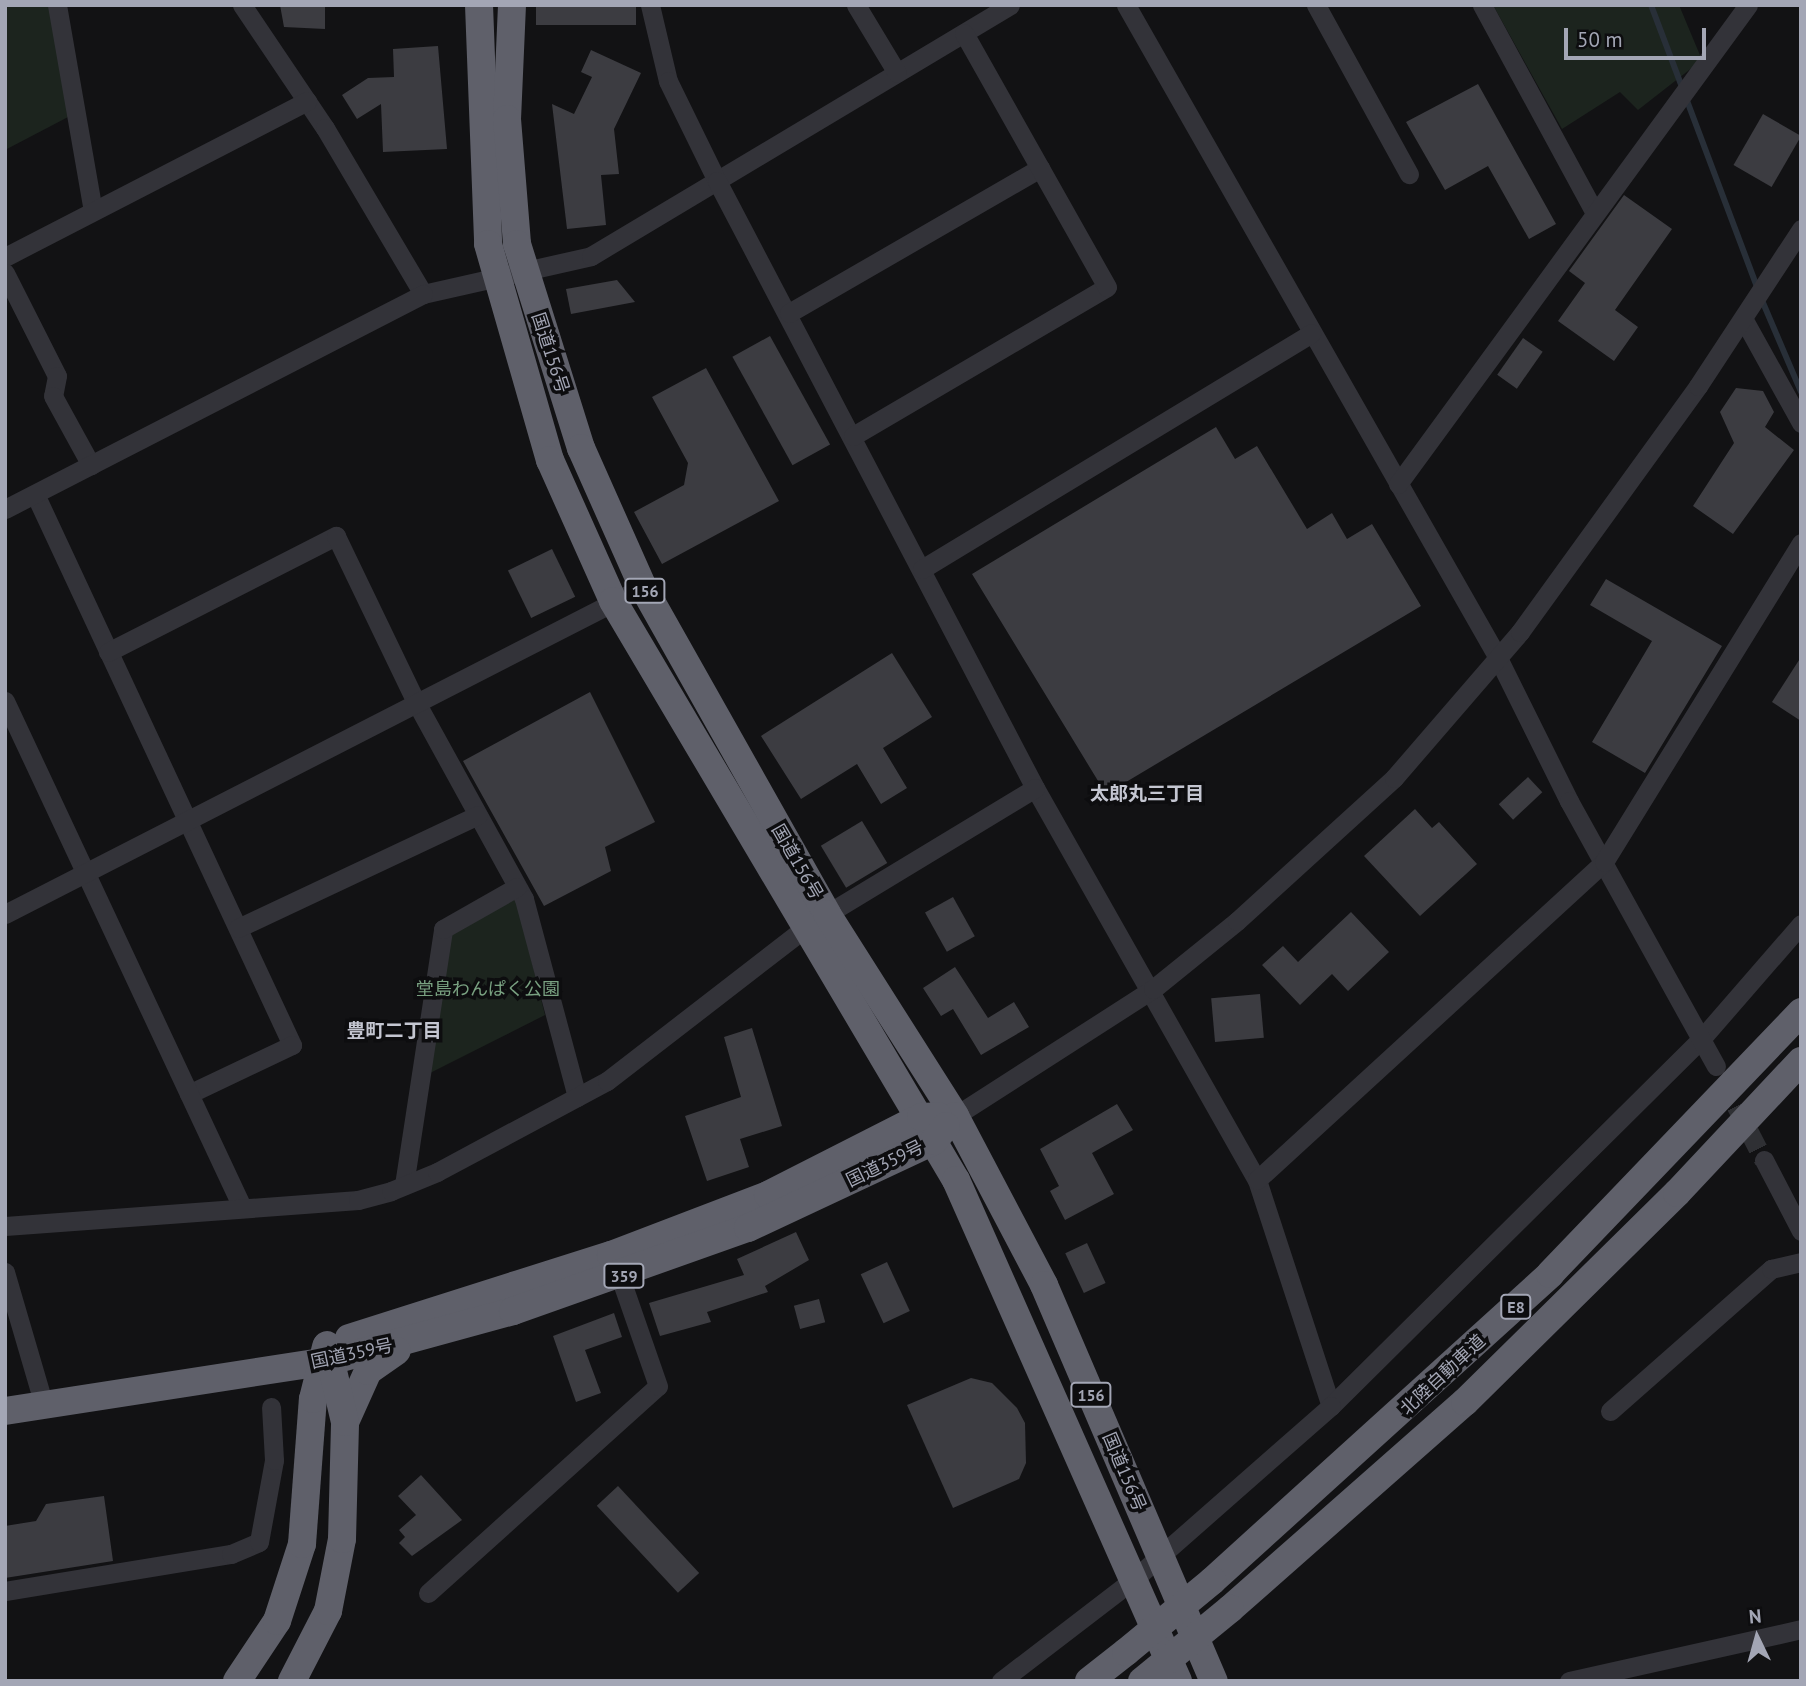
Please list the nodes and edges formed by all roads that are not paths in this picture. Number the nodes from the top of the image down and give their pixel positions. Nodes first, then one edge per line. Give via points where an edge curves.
1 (57, 5) edge
2 (242, 5) edge
3 (479, 5) edge
4 (512, 5) edge
5 (650, 5) edge
6 (856, 5) edge
7 (1010, 5) edge
8 (1126, 5) edge
9 (1316, 5) edge
10 (1482, 5) edge
11 (1748, 5) edge
12 (964, 33) junction
13 (897, 73) junction
14 (307, 101) junction
15 (1040, 168) junction
16 (1409, 174) dead end
17 (716, 181) junction
18 (93, 211) junction
19 (1595, 213) junction
20 (1801, 229) edge
21 (5, 257) edge
22 (5, 273) edge
23 (525, 274) junction
24 (497, 281) junction
25 (423, 294) junction
26 (789, 313) junction
27 (1744, 320) junction
28 (1311, 333) junction
29 (1801, 422) edge
30 (853, 436) junction
31 (91, 465) junction
32 (1398, 484) junction
33 (34, 494) junction
34 (5, 509) edge
35 (1801, 543) edge
36 (922, 569) junction
37 (643, 587) junction
38 (613, 601) junction
39 (108, 652) junction
40 (1498, 658) junction
41 (5, 701) edge
42 (417, 704) junction
43 (12, 732) edge
44 (1035, 788) junction
45 (478, 815) junction
46 (188, 823) junction
47 (1604, 862) junction
48 (86, 875) junction
49 (517, 887) junction
50 (5, 914) edge
51 (816, 921) junction
52 (1801, 924) edge
53 (237, 929) junction
54 (1153, 989) junction
55 (1801, 1012) edge
56 (1702, 1038) junction
57 (1801, 1061) edge
58 (1716, 1066) tunnel mouth
59 (189, 1094) junction
60 (577, 1097) junction
61 (955, 1116) junction
62 (927, 1129) junction
63 (1764, 1160) tunnel mouth
64 (1257, 1180) junction
65 (404, 1185) junction
66 (242, 1207) junction
67 (5, 1226) edge
68 (1801, 1231) edge
69 (1801, 1262) edge
70 (5, 1272) edge
71 (620, 1277) junction
72 (421, 1338) junction
73 (327, 1356) junction
74 (266, 1369) junction
75 (224, 1374) junction
76 (313, 1399) junction
77 (44, 1405) junction
78 (1331, 1406) junction
79 (271, 1407) dead end
80 (1610, 1410) dead end
81 (5, 1411) edge
82 (345, 1422) junction
83 (1159, 1556) junction
84 (1134, 1579) junction
85 (5, 1591) edge
86 (428, 1593) dead end
87 (1801, 1629) edge
88 (237, 1681) edge
89 (292, 1681) edge
90 (1001, 1681) edge
91 (1089, 1681) edge
92 (1142, 1681) edge
93 (1178, 1681) edge
94 (1214, 1681) edge
95 (1569, 1681) edge

1 - 18 street
2 - 14 street
3 - 24 highway, 国道156号 / 156 via 486,218
4 - 23 highway, 国道156号 / 156 via 508,119 517,244
5 - 17 street via 668,81
6 - 13 street
7 - 12 street
8 - 28 street
9 - 16 street
10 - 19 street
11 - 19 street
12 - 13 street
12 - 15 street
13 - 17 street
14 - 18 street
14 - 25 street
15 - 26 street
15 - 30 street via 1107,288
17 - 23 street via 591,256
17 - 26 street
18 - 21 street
19 - 32 street
20 - 27 street
22 - 31 street via 57,376 53,396
23 - 24 street
23 - 37 highway, 国道156号 / 156 via 582,448
24 - 25 street
24 - 38 highway, 国道156号 / 156 via 550,460
25 - 31 street
26 - 30 street
27 - 29 street
27 - 40 street
28 - 32 street
28 - 36 street
30 - 36 street
31 - 33 street
32 - 40 street
33 - 34 street
33 - 39 street
35 - 47 street
36 - 44 street
37 - 38 street
37 - 51 highway, 国道156号 / 156
38 - 42 street
38 - 51 highway, 国道156号 / 156
39 - 42 street via 336,536
39 - 46 street
40 - 47 street
40 - 54 street via 1394,778 1237,921
41 - 43 street
42 - 45 street
42 - 46 street
43 - 48 street
44 - 51 street
44 - 54 street
45 - 49 street
45 - 53 street
46 - 48 street
46 - 53 street
47 - 56 street
47 - 64 street
48 - 50 street
48 - 59 street
49 - 60 street
49 - 65 street via 443,929
51 - 60 street via 607,1081
51 - 61 highway, 国道156号 / 156
51 - 62 highway, 国道156号 / 156
52 - 56 street
53 - 59 street via 292,1045
54 - 61 street
54 - 64 street
55 - 91 highway, 北陸自動車道 / E8, bridge via 1550,1274 1213,1581
56 - 58 street
56 - 78 street
57 - 92 highway, 北陸自動車道 / E8, bridge via 1660,1211 1465,1402
59 - 66 street
60 - 65 street
61 - 62 highway, 国道359号 / 359
61 - 83 highway, 国道156号 / 156 via 1044,1286
62 - 71 highway, 国道359号 / 359 via 748,1228
62 - 73 highway, 国道359号 / 359 via 611,1255
62 - 84 highway, 国道156号 / 156
63 - 68 street
64 - 78 street
65 - 66 street via 358,1200
66 - 67 street
69 - 80 street via 1771,1269
70 - 77 street
71 - 72 highway, 国道359号 / 359
71 - 86 street via 658,1386
72 - 73 highway, 国道359号 / 359
72 - 82 highway via 368,1371
73 - 74 highway, 国道359号 / 359
73 - 75 highway, 国道359号 / 359
73 - 76 highway
73 - 82 highway
74 - 75 highway, 国道359号 / 359
74 - 76 highway via 299,1384
75 - 77 highway, 国道359号 / 359
76 - 88 highway via 308,1510 299,1557 277,1621
77 - 81 highway, 国道359号 / 359
78 - 83 street
79 - 85 street via 274,1460 259,1542 231,1554
82 - 89 highway via 337,1578 317,1640
83 - 84 street
83 - 94 highway, 国道156号 / 156
84 - 90 street
84 - 93 highway, 国道156号 / 156
87 - 95 street

